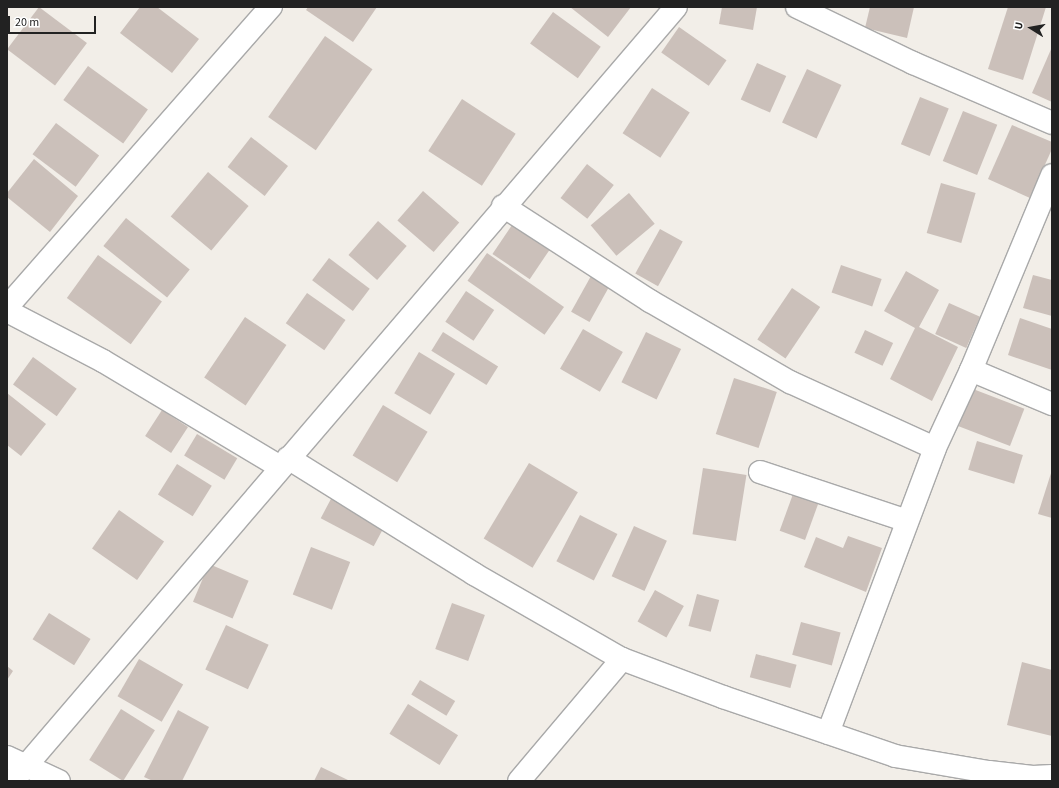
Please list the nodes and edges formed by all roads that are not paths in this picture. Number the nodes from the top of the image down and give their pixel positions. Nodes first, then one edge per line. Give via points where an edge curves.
1 (271, 7) edge
2 (676, 7) edge
3 (797, 7) edge
4 (1052, 123) edge
5 (1052, 175) edge
6 (503, 206) junction
7 (7, 307) edge
8 (7, 311) edge
9 (971, 370) junction
10 (1052, 404) edge
11 (935, 448) junction
12 (284, 462) junction
13 (760, 472) dead end
14 (907, 521) junction
15 (622, 659) junction
16 (828, 733) junction
17 (7, 757) edge
18 (27, 765) junction
19 (1052, 776) edge
20 (13, 781) edge
21 (59, 781) edge
22 (519, 781) edge

1 - 7 street
2 - 6 street
3 - 4 street via 913,63
5 - 9 street
6 - 11 street via 650,300 790,382
6 - 12 street
8 - 12 street via 103,361
9 - 10 street
9 - 11 street
11 - 14 street
12 - 15 street
12 - 18 street
13 - 14 street
14 - 16 street
15 - 16 street via 716,695
15 - 22 street
16 - 19 street via 907,758 1026,776
17 - 18 street
18 - 20 street
18 - 21 street

